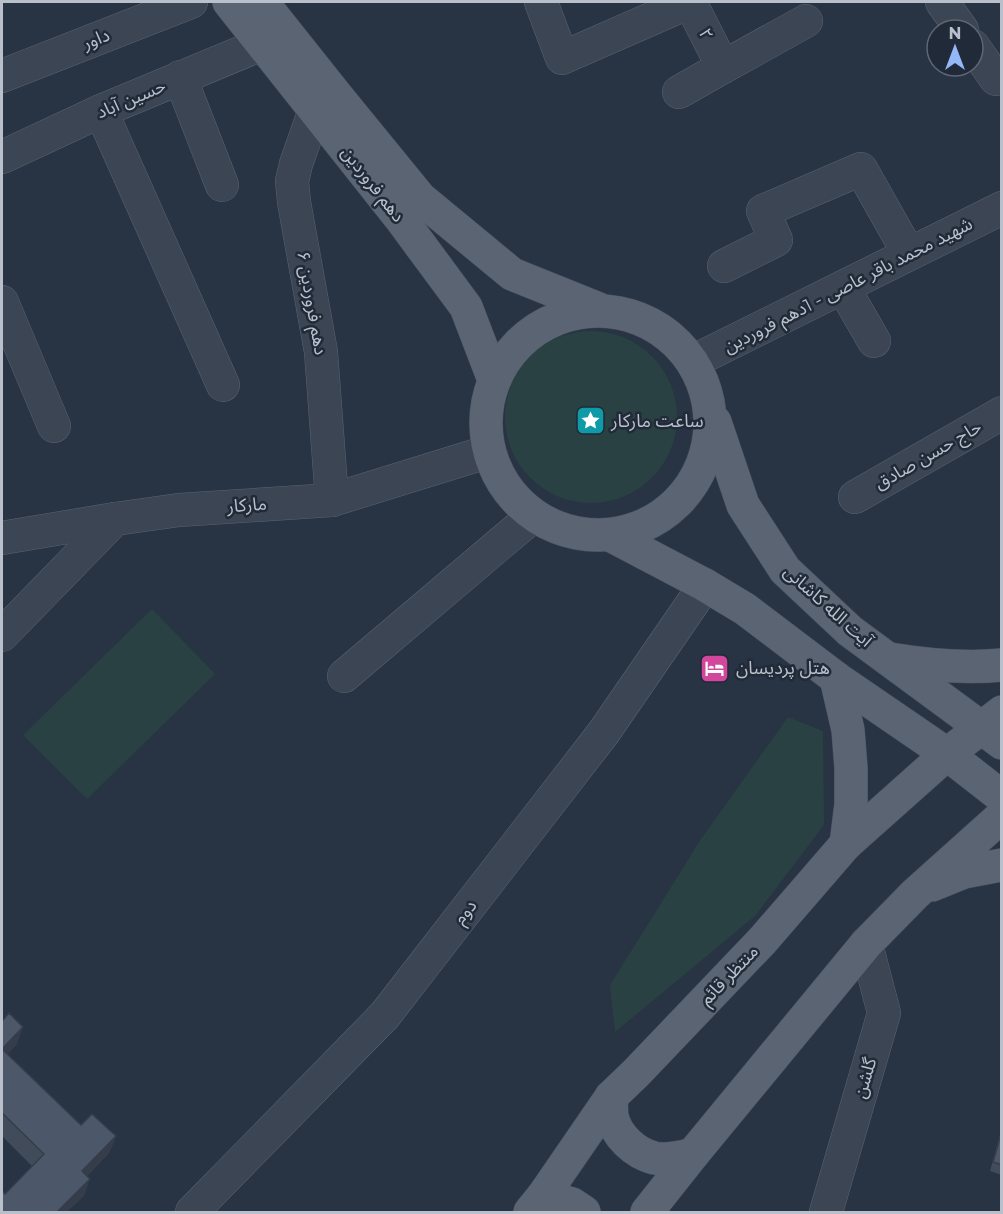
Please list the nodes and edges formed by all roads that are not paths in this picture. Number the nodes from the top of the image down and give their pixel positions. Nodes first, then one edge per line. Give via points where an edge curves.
1 (191, 2) edge
2 (229, 2) edge
3 (262, 2) edge
4 (541, 2) edge
5 (690, 2) edge
6 (942, 2) edge
7 (953, 18) edge
8 (806, 21) dead end
9 (262, 44) junction
10 (985, 61) edge
11 (723, 67) junction
12 (2, 76) edge
13 (180, 77) junction
14 (1000, 80) edge
15 (679, 92) dead end
16 (315, 110) junction
17 (101, 111) junction
18 (2, 157) edge
19 (222, 186) dead end
20 (1002, 208) edge
21 (909, 254) junction
22 (724, 266) dead end
23 (843, 287) junction
24 (2, 302) edge
25 (599, 309) junction
26 (874, 341) dead end
27 (694, 361) junction
28 (494, 380) junction
29 (223, 385) dead end
30 (712, 411) junction
31 (1002, 414) edge
32 (54, 426) dead end
33 (487, 452) junction
34 (855, 497) dead end
35 (332, 500) junction
36 (534, 515) junction
37 (115, 519) junction
38 (610, 535) junction
39 (2, 538) edge
40 (705, 585) junction
41 (2, 635) edge
42 (887, 658) junction
43 (1002, 665) edge
44 (344, 676) dead end
45 (836, 678) junction
46 (994, 727) edge
47 (947, 754) junction
48 (1002, 796) edge
49 (1002, 816) edge
50 (846, 844) junction
51 (1002, 865) edge
52 (915, 894) junction
53 (866, 944) junction
54 (611, 1097) junction
55 (693, 1154) junction
56 (536, 1204) edge
57 (192, 1212) edge
58 (584, 1212) edge
59 (647, 1212) edge
60 (826, 1212) edge

1 - 12 street, داور
2 - 9 main road, دهم فروردین
3 - 25 main road, دهم فروردین via 420,198 512,274
4 - 5 street via 562,58
5 - 11 street, ۲
6 - 7 street
8 - 11 street
9 - 13 street, حسین آباد
9 - 16 main road, دهم فروردین
10 - 14 street
11 - 15 street
13 - 17 street, حسین آباد
13 - 19 street
16 - 28 main road, دهم فروردین via 466,307
16 - 35 street, دهم فروردین ۶ via 292,181 321,352
17 - 18 street, حسین آباد
17 - 29 street
20 - 21 street, شهید محمد باقر عاصی - 1دهم فروردین
21 - 22 street via 861,169 763,211 776,240
21 - 23 street, شهید محمد باقر عاصی - 1دهم فروردین
23 - 26 street
23 - 27 street, شهید محمد باقر عاصی - 1دهم فروردین
24 - 32 street
25 - 27 main road via 636,316 669,334
25 - 28 main road via 555,318 518,343
27 - 30 main road, آیت الله کاشانی
28 - 33 main road via 485,426
30 - 38 main road via 708,455 686,495 652,522
30 - 42 main road, آیت الله کاشانی via 743,505 785,570 850,631
31 - 34 street, حاج حسن صادق
33 - 35 street, مارکار
33 - 36 main road via 512,495
35 - 37 street, مارکار via 178,510
36 - 38 main road via 570,532
36 - 44 street
37 - 39 street, مارکار
37 - 41 street
38 - 40 main road
40 - 45 main road via 745,609
40 - 57 street, دوم via 604,732 385,1015
42 - 43 main road via 935,665
42 - 46 main road, آیت الله کاشانی
45 - 47 main road
45 - 50 main road via 848,730 851,768
46 - 47 main road, منتظر قائم
47 - 48 main road
47 - 50 main road, منتظر قائم
49 - 52 main road
50 - 54 main road, منتظر قائم via 763,940
51 - 52 main road via 964,872
52 - 53 main road
53 - 55 main road
53 - 60 street, گلشن via 884,1012
54 - 55 main road via 612,1117 621,1136 636,1150 656,1158
54 - 56 main road, منتظر قائم
55 - 59 main road
56 - 58 main road via 572,1204

